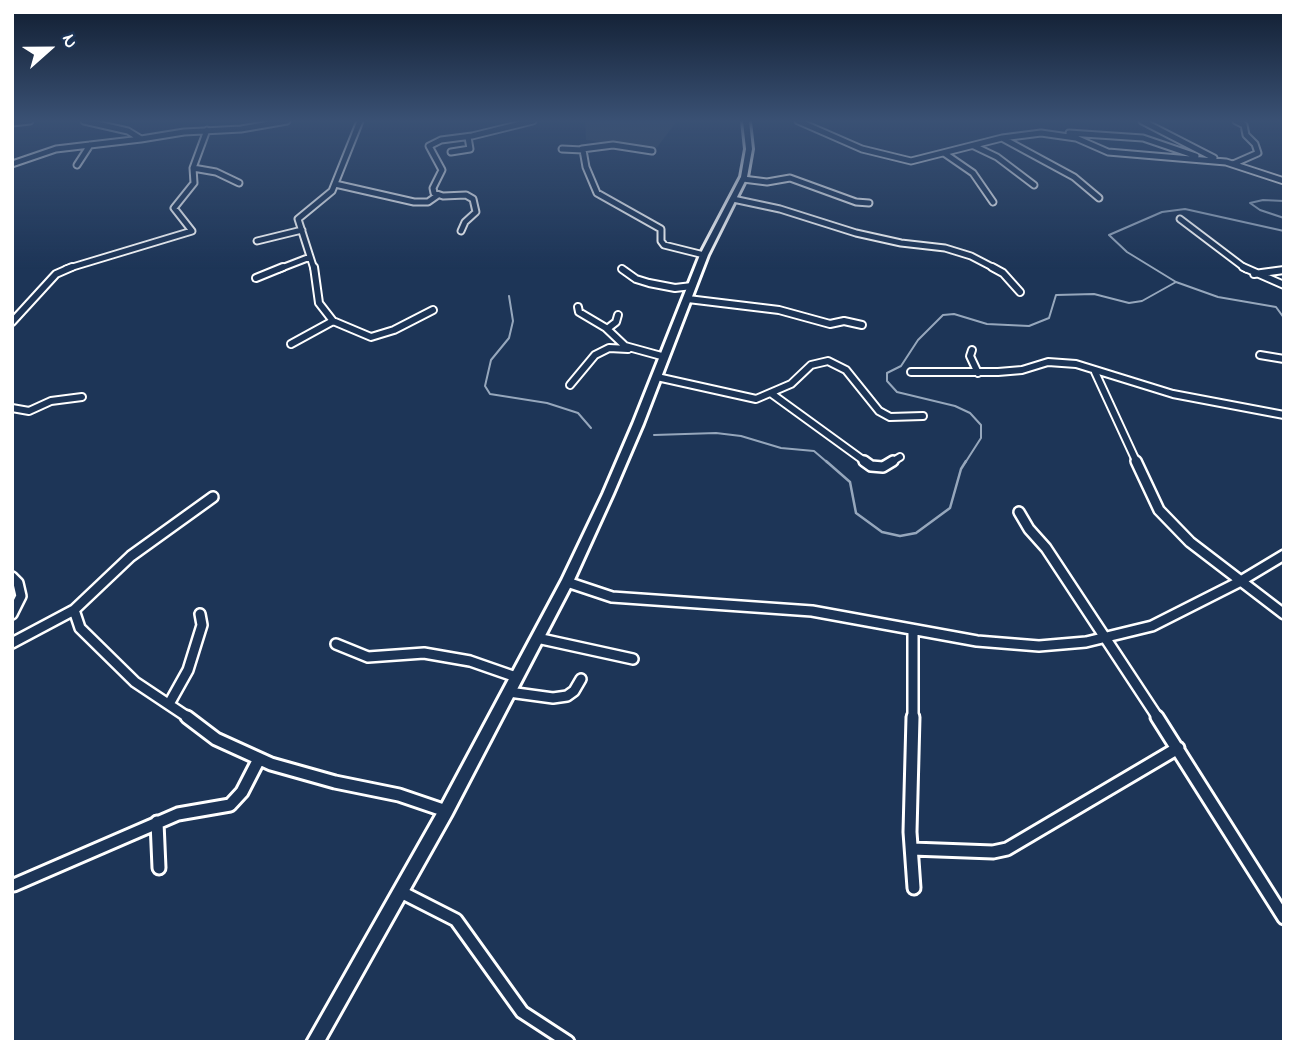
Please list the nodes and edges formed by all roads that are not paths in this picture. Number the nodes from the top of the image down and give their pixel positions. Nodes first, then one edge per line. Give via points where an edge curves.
1 (193, 170) edge
2 (203, 170) edge
3 (340, 170) edge
4 (441, 170) edge
5 (589, 170) edge
6 (745, 170) edge
7 (969, 170) edge
8 (1014, 170) edge
9 (1061, 170) edge
10 (1252, 170) edge
11 (743, 179) junction
12 (1284, 181) edge
13 (239, 184) dead end
14 (335, 184) junction
15 (1034, 185) dead end
16 (438, 195) junction
17 (1099, 198) dead end
18 (733, 199) junction
19 (993, 201) dead end
20 (869, 203) dead end
21 (1180, 219) dead end
22 (302, 230) junction
23 (461, 231) dead end
24 (257, 241) dead end
25 (704, 255) junction
26 (310, 257) junction
27 (622, 269) dead end
28 (1284, 270) edge
29 (1254, 274) junction
30 (256, 278) dead end
31 (1284, 285) edge
32 (692, 286) junction
33 (1020, 292) dead end
34 (688, 299) junction
35 (578, 307) dead end
36 (433, 310) dead end
37 (618, 315) dead end
38 (333, 321) junction
39 (12, 322) edge
40 (862, 325) dead end
41 (607, 329) junction
42 (291, 344) dead end
43 (634, 349) junction
44 (972, 350) dead end
45 (1260, 355) dead end
46 (665, 357) junction
47 (1284, 359) edge
48 (911, 372) dead end
49 (1095, 372) junction
50 (978, 373) junction
51 (657, 377) junction
52 (570, 385) dead end
53 (772, 394) junction
54 (82, 397) dead end
55 (12, 408) edge
56 (1284, 415) edge
57 (923, 416) dead end
58 (900, 457) dead end
59 (213, 497) dead end
60 (1019, 512) dead end
61 (1284, 555) edge
62 (12, 577) edge
63 (567, 582) junction
64 (1240, 582) junction
65 (74, 610) junction
66 (12, 614) edge
67 (200, 614) dead end
68 (1284, 614) edge
69 (913, 631) junction
70 (537, 638) junction
71 (1106, 638) junction
72 (13, 641) edge
73 (336, 644) dead end
74 (633, 659) dead end
75 (516, 677) junction
76 (581, 679) dead end
77 (509, 692) junction
78 (169, 704) junction
79 (1178, 748) junction
80 (260, 760) junction
81 (446, 811) junction
82 (157, 822) junction
83 (912, 849) junction
84 (159, 868) dead end
85 (14, 885) edge
86 (914, 888) dead end
87 (401, 892) junction
88 (1284, 918) edge
89 (315, 1042) edge
90 (568, 1042) edge

1 - 39 street via 194,183 174,208 191,231 63,270
2 - 13 street
3 - 14 street
4 - 16 street via 432,191
5 - 25 street via 597,193 661,229 664,245
6 - 11 main road
7 - 19 street
8 - 15 street
9 - 17 street
10 - 12 street
11 - 18 main road
11 - 20 street via 767,182 790,178
14 - 16 street via 414,202 428,202
14 - 22 street via 330,195 298,219
16 - 23 street via 473,199 476,212
18 - 25 main road
18 - 33 street via 879,239 971,256 1003,273
21 - 29 street
22 - 24 street
22 - 26 street
25 - 32 main road
26 - 30 street
26 - 38 street via 318,303
27 - 32 street via 649,283
28 - 29 street
29 - 31 street
32 - 34 main road
34 - 40 street via 779,310 830,324
34 - 46 main road
35 - 41 street
36 - 38 street via 371,337
37 - 41 street
38 - 42 street
41 - 43 street
43 - 46 street
43 - 52 street via 606,349 592,358
44 - 50 street
45 - 47 street
46 - 51 main road
48 - 50 street
49 - 50 street via 1093,367 1048,362 1014,371
49 - 56 street via 1198,400
49 - 64 street via 1159,510
51 - 53 street via 749,399
51 - 63 main road
53 - 57 street via 811,365 828,361 851,374 879,411 890,417
53 - 58 street via 871,466 883,467
54 - 55 street via 51,401 29,411
59 - 65 street via 131,556
60 - 71 street
61 - 64 street
62 - 66 street via 21,596
63 - 69 street via 612,597 812,611
63 - 70 main road
64 - 68 street
64 - 71 street via 1152,626
65 - 72 street
65 - 78 street via 80,628 105,654 135,682
67 - 78 street via 202,625 188,670
69 - 71 street via 1039,646
69 - 83 street
70 - 74 street
70 - 75 main road
71 - 79 street
73 - 75 street via 368,657 424,653 470,661
75 - 77 main road
76 - 77 street via 566,696
77 - 81 main road
78 - 80 street via 216,739
79 - 83 street via 1007,849
79 - 88 street
80 - 81 street
80 - 82 street via 230,805 188,811
81 - 87 main road
82 - 84 street
82 - 85 street
83 - 86 street
87 - 89 main road
87 - 90 street via 456,920 522,1012

